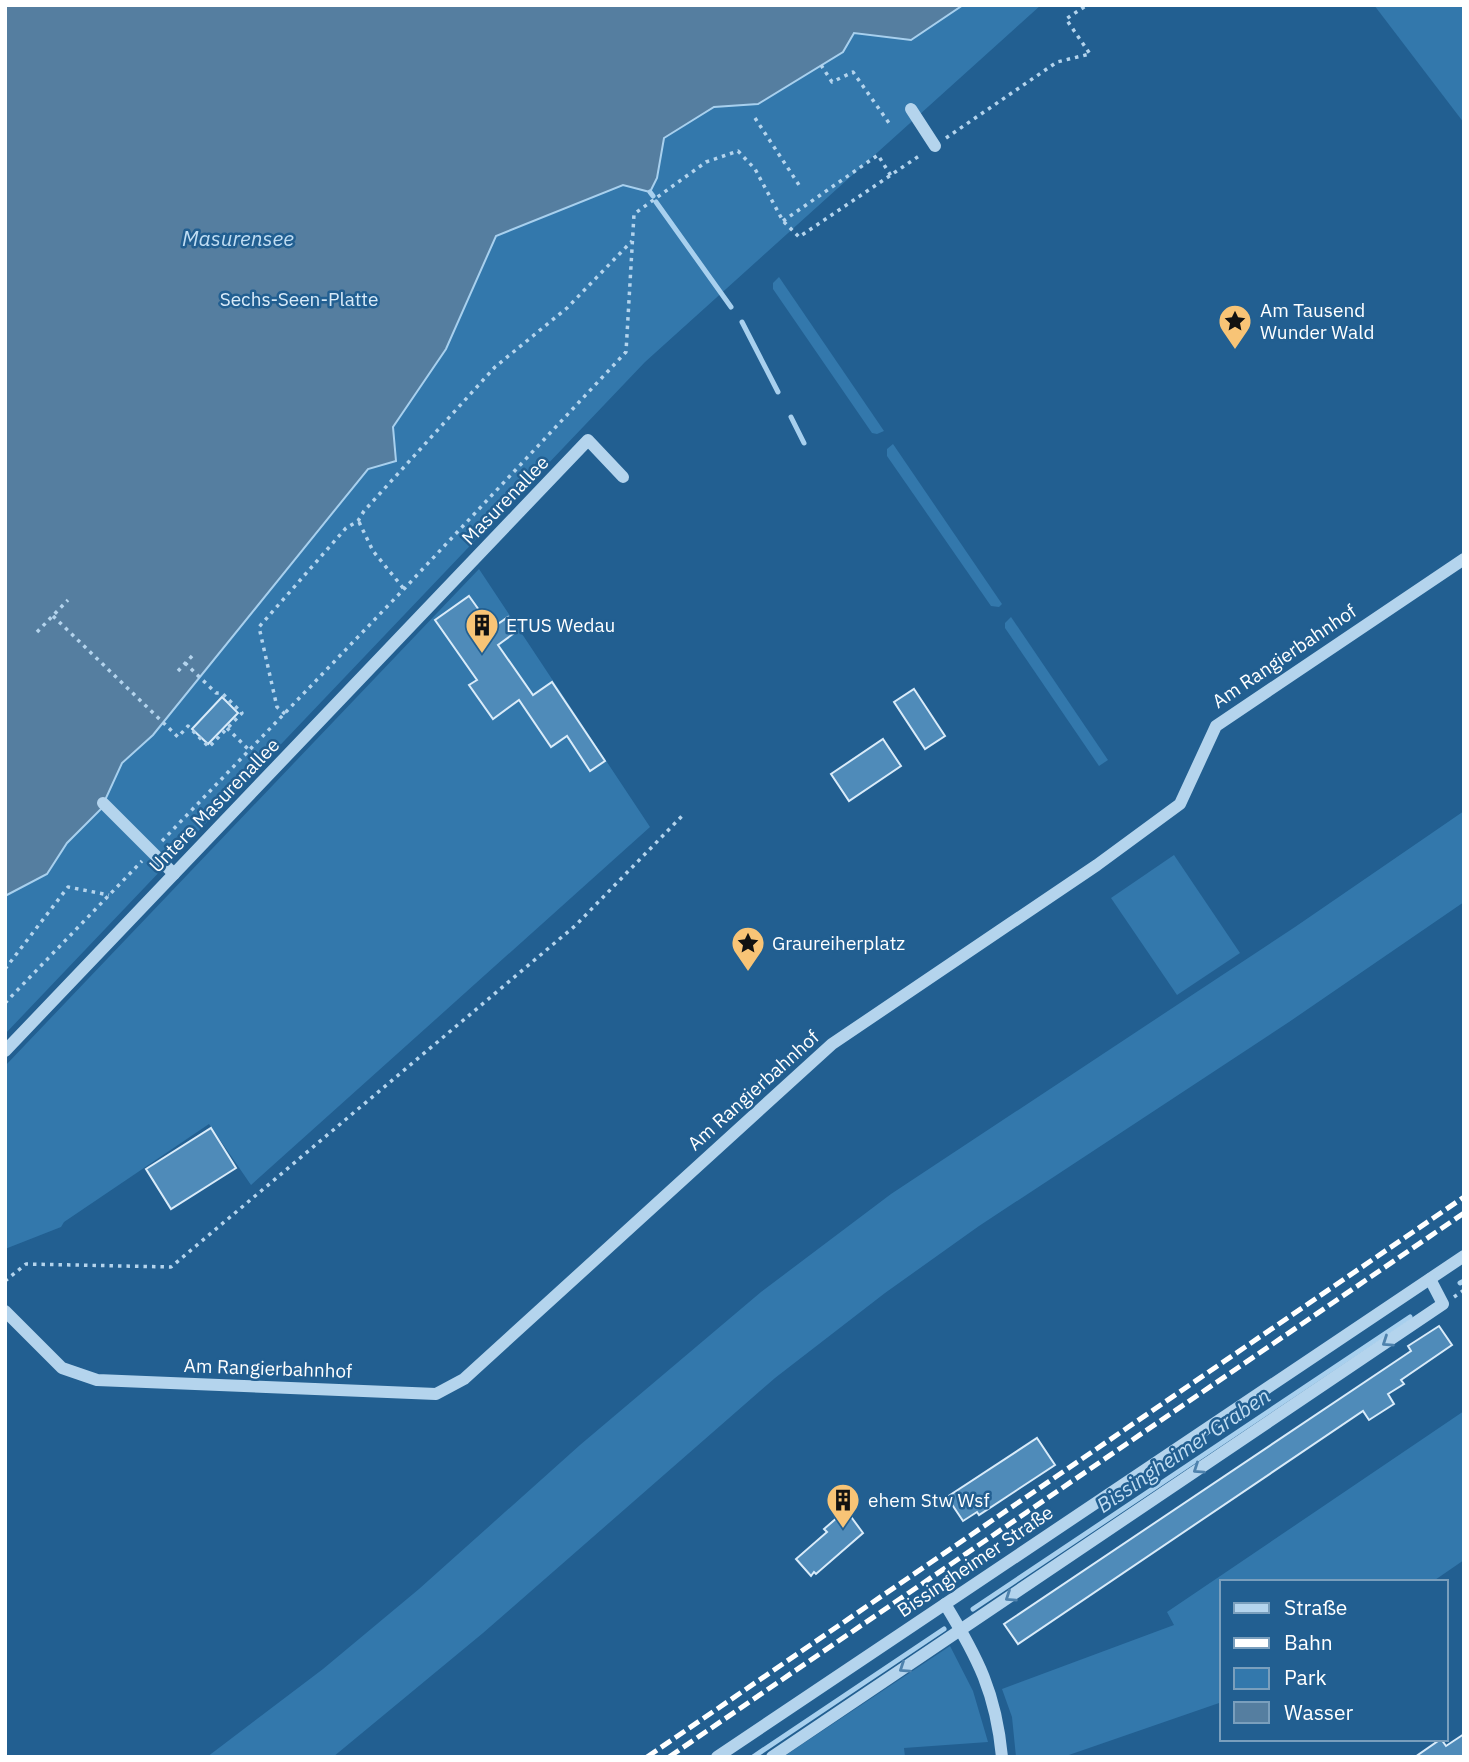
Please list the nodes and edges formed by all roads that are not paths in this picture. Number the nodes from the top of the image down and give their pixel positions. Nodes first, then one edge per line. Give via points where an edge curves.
1 (911, 109) dead end
2 (935, 146) dead end
3 (623, 477) dead end
4 (1464, 559) edge
5 (450, 586) joint
6 (103, 803) dead end
7 (174, 874) junction
8 (5, 1051) edge
9 (1464, 1256) edge
10 (1430, 1279) junction
11 (5, 1311) edge
12 (945, 1604) junction
13 (961, 1630) junction
14 (716, 1757) edge
15 (772, 1757) edge
16 (1002, 1757) edge

1 - 2 street
3 - 5 street, Masurenallee via 588,440
4 - 11 street, Am Rangierbahnhof via 1216,726 1180,804 832,1044 464,1379 436,1394 97,1380 62,1368
5 - 7 street, Untere Masurenallee
6 - 7 street
7 - 8 street, Untere Masurenallee
9 - 10 street, Bissingheimer Straße
10 - 12 street, Bissingheimer Straße
10 -> 13 street via 1443,1304
12 - 13 street
12 - 14 street, Bissingheimer Straße
13 -> 15 street
13 - 16 street via 991,1693

